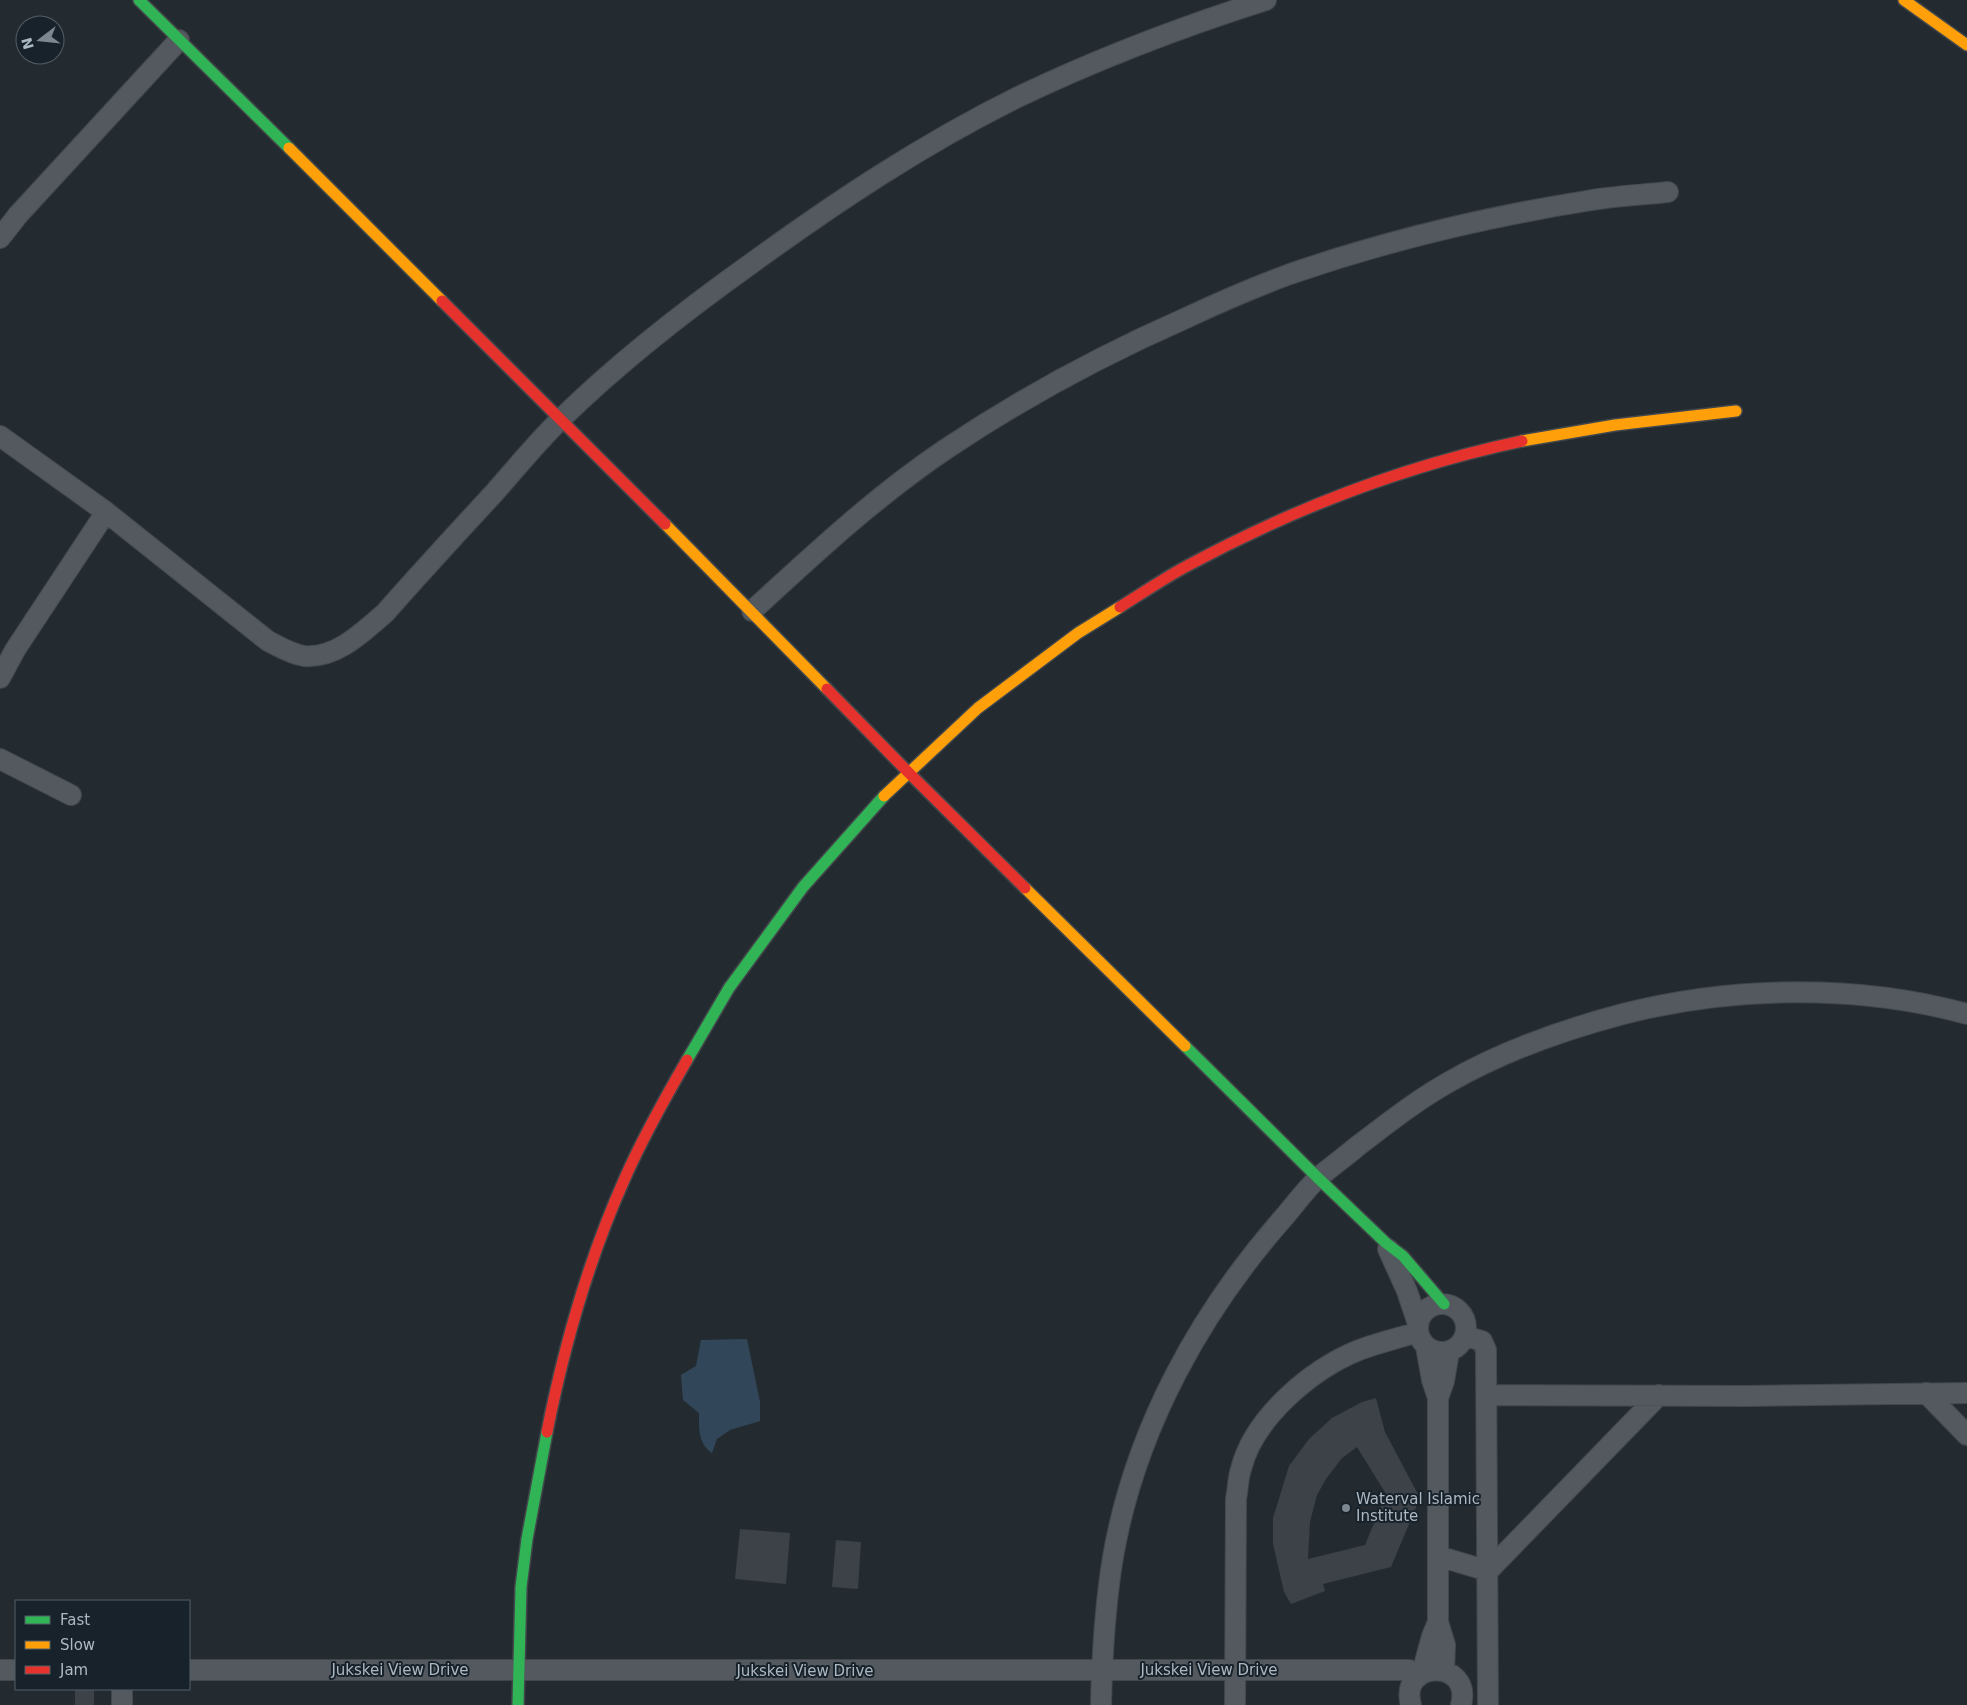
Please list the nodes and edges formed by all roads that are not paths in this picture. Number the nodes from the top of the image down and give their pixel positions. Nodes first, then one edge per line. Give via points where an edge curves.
1 (139, 0) edge
2 (1266, 0) edge
3 (1904, 0) edge
4 (179, 40) junction
5 (1967, 45) edge
6 (1668, 192) dead end
7 (0, 238) edge
8 (1736, 411) dead end
9 (561, 419) junction
10 (0, 436) edge
11 (106, 512) junction
12 (752, 611) junction
13 (0, 678) edge
14 (0, 759) edge
15 (908, 771) junction
16 (71, 795) dead end
17 (1967, 1014) edge
18 (1318, 1178) junction
19 (1386, 1243) junction
20 (1444, 1304) junction
21 (1420, 1334) junction
22 (1465, 1336) junction
23 (1449, 1352) junction
24 (1967, 1392) edge
25 (1926, 1393) junction
26 (1487, 1394) junction
27 (1659, 1396) junction
28 (1438, 1398) junction
29 (1967, 1435) edge
30 (1438, 1556) junction
31 (1488, 1571) junction
32 (1438, 1622) junction
33 (0, 1670) edge
34 (15, 1670) edge
35 (190, 1670) edge
36 (1235, 1670) junction
37 (518, 1671) junction
38 (1102, 1671) junction
39 (1420, 1675) junction
40 (1450, 1676) junction
41 (1488, 1676) junction
42 (122, 1690) edge
43 (122, 1705) edge
44 (518, 1705) edge
45 (1101, 1705) edge
46 (1235, 1705) edge
47 (1411, 1705) edge
48 (1461, 1705) edge
49 (1488, 1705) edge

1 - 4 main road
2 - 9 street via 1165,34 1068,74 952,132 847,196 699,300
3 - 5 main road
4 - 7 street
4 - 9 main road
6 - 12 street via 1588,200 1366,250 1289,274 1158,330 1073,372 944,451 836,534
8 - 15 main road via 1594,427 1492,448 1419,467 1288,516 1173,573 1098,618 987,701
9 - 11 street via 385,613 353,640 328,653 305,656 268,641
9 - 12 main road
10 - 11 street
11 - 13 street
12 - 15 main road
14 - 16 street
15 - 18 main road
15 - 37 main road via 788,902 736,976 688,1052 616,1200 573,1320 555,1389 534,1497 521,1588
17 - 18 street via 1858,995 1808,993 1688,999 1650,1007 1559,1033 1475,1068 1422,1098
18 - 19 main road
18 - 38 street via 1236,1275 1180,1364 1162,1404 1140,1458 1114,1555 1105,1612
19 - 20 main road via 1404,1256
19 - 21 street via 1407,1291
20 - 21 street via 1435,1305 1421,1315
20 - 22 street via 1459,1311 1464,1318
21 - 23 street via 1433,1351
21 - 28 street
21 - 36 street via 1359,1350 1309,1376 1264,1423 1251,1445 1241,1468 1236,1499
22 - 23 street via 1457,1348
22 - 26 street via 1482,1341 1486,1350
23 - 28 street
24 - 25 street
25 - 27 street
25 - 29 street
26 - 27 street
26 - 31 street
27 - 31 street
28 - 30 street
30 - 31 street
30 - 32 street
31 - 41 street
32 - 39 street
32 - 40 street
33 - 34 street
35 - 37 street, Jukskei View Drive
36 - 38 street, Jukskei View Drive
36 - 39 street, Jukskei View Drive via 1409,1670
36 - 46 street
37 - 38 street, Jukskei View Drive
37 - 44 main road
38 - 45 street
39 - 40 street via 1437,1670
39 - 47 street via 1410,1691
40 - 41 street
40 - 48 street via 1462,1688
41 - 49 street
42 - 43 street

